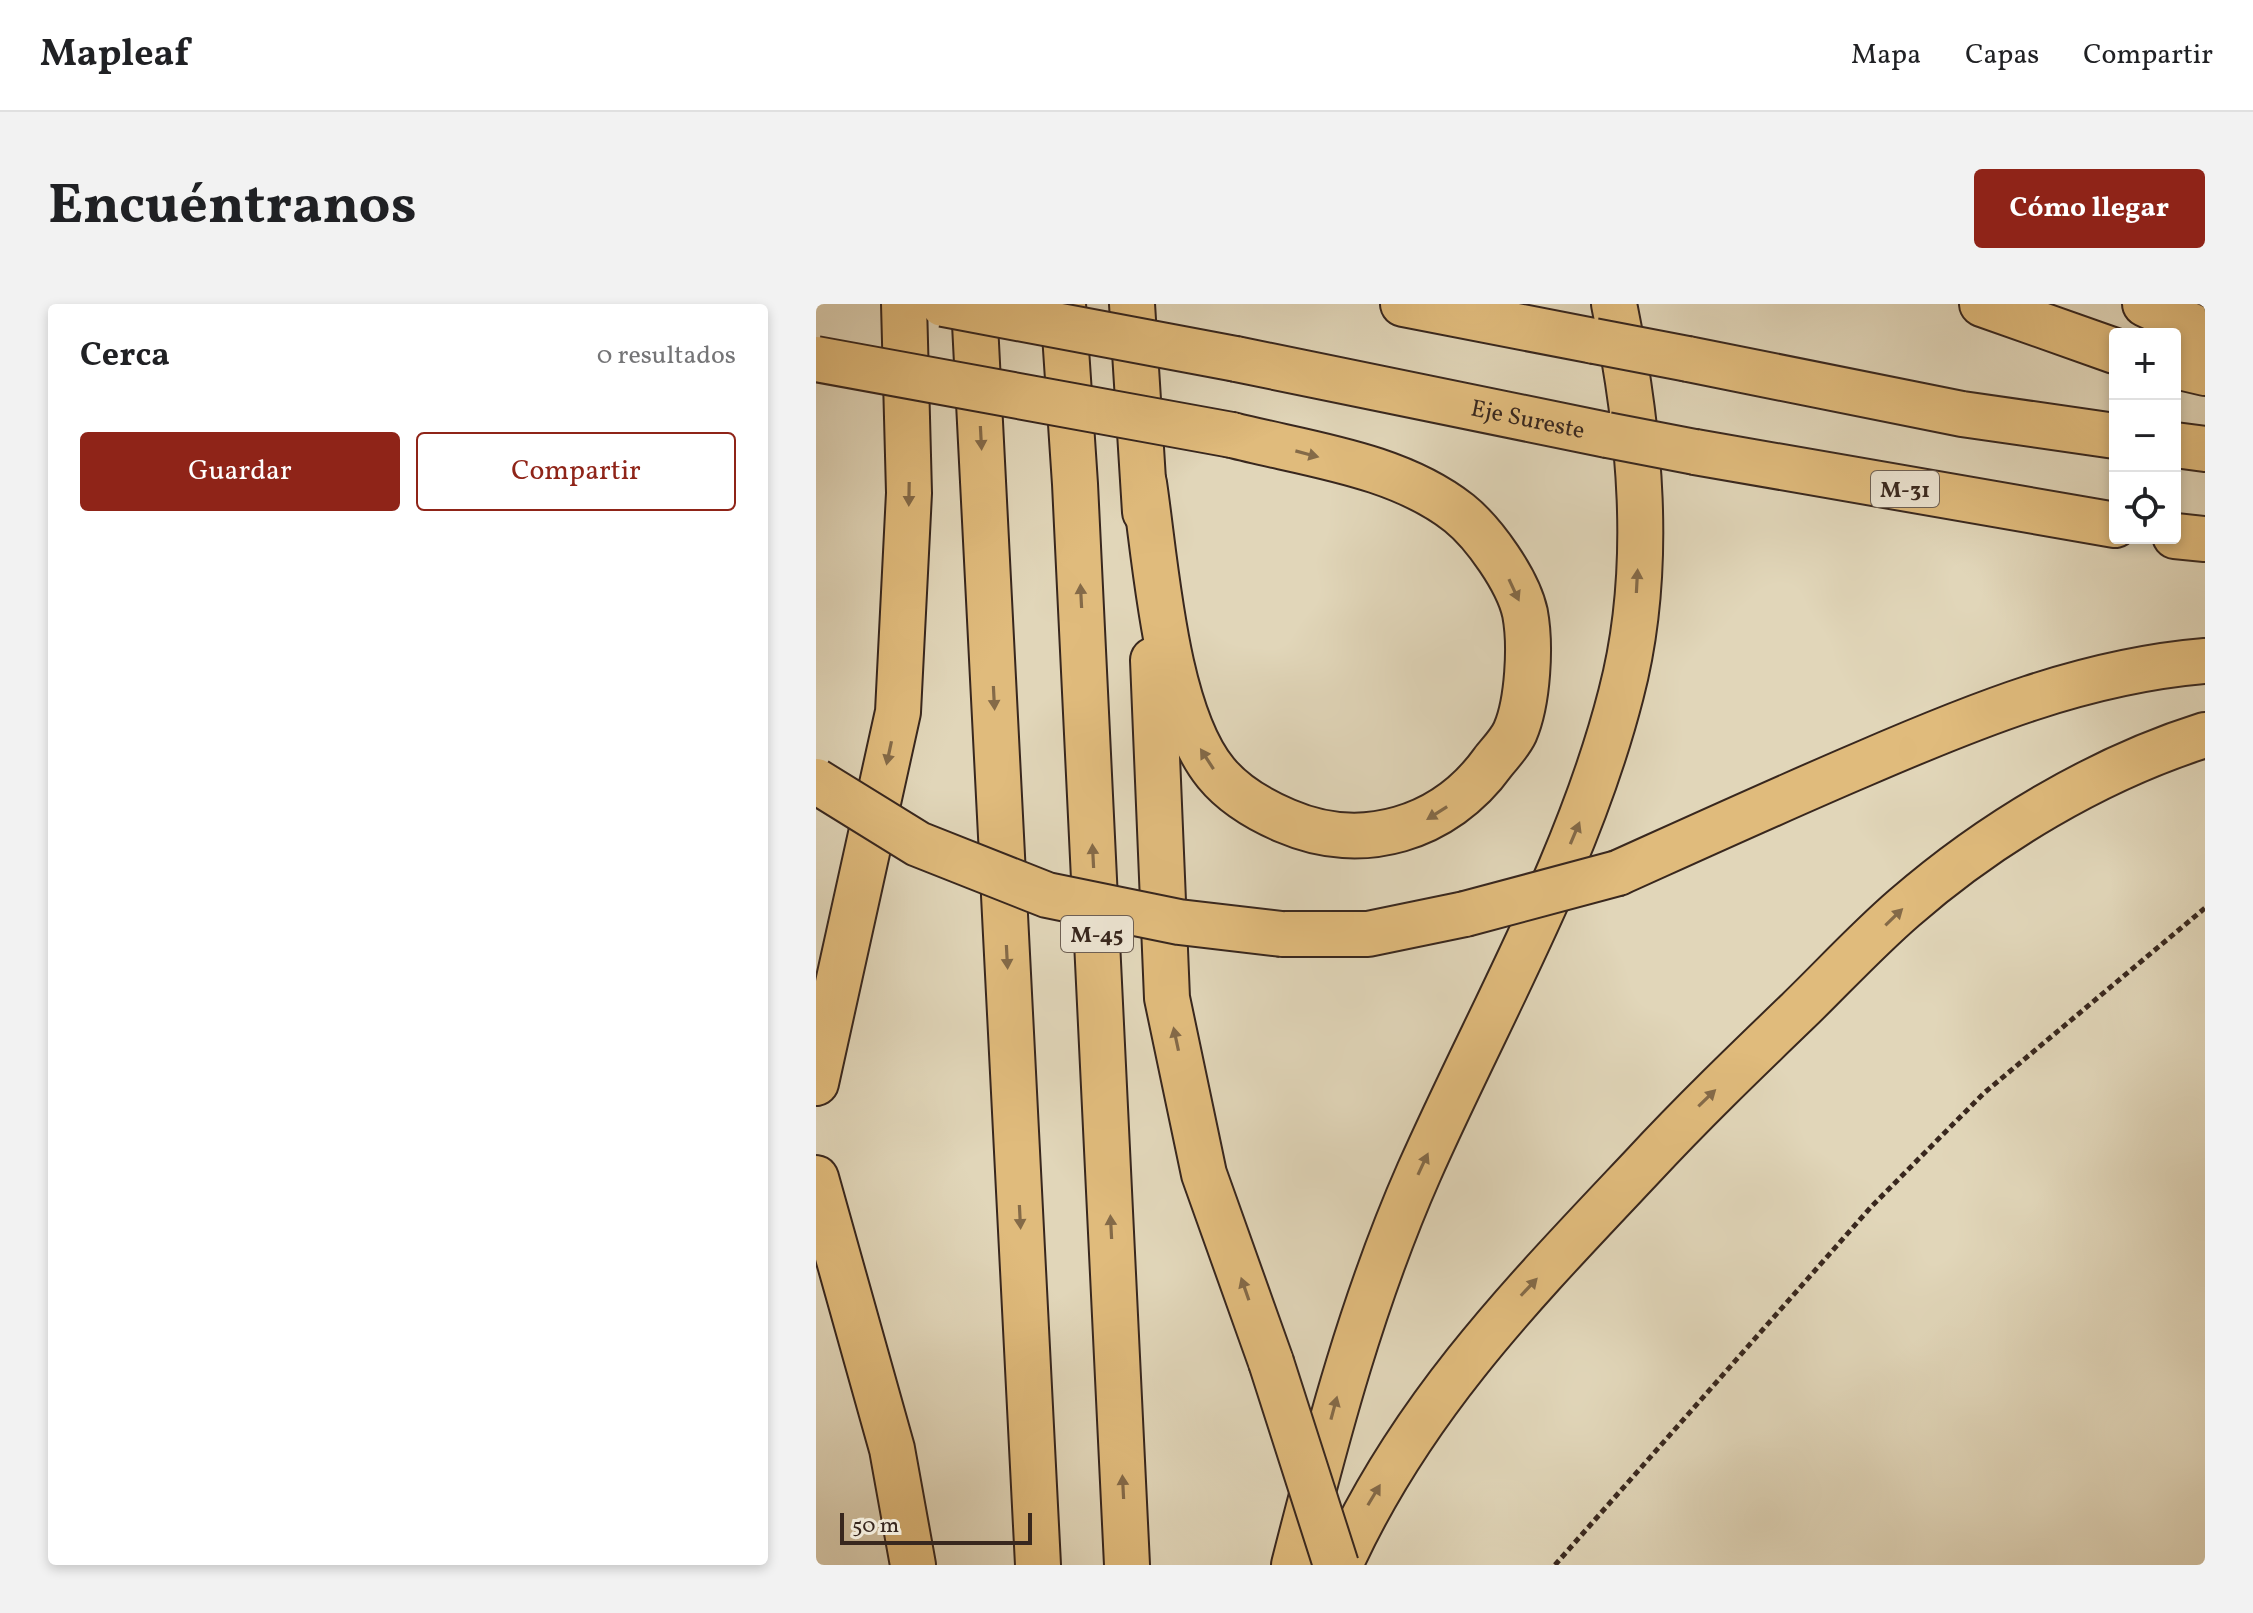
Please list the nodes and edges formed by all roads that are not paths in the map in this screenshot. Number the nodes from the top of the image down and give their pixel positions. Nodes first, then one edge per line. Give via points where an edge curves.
1 (904, 304) edge
2 (943, 304) edge
3 (974, 304) edge
4 (1063, 304) edge
5 (1132, 304) edge
6 (1403, 304) edge
7 (1614, 304) edge
8 (1982, 304) edge
9 (2145, 304) edge
10 (2205, 332) edge
11 (2109, 349) edge
12 (816, 359) edge
13 (2181, 367) edge
14 (2205, 373) edge
15 (2109, 435) edge
16 (2181, 446) edge
17 (2205, 449) edge
18 (1144, 483) junction
19 (2109, 524) edge
20 (2181, 537) edge
21 (2205, 539) edge
22 (2205, 661) edge
23 (2205, 735) edge
24 (816, 781) edge
25 (820, 1067) edge
26 (816, 1178) edge
27 (816, 1220) edge
28 (848, 1287) junction
29 (913, 1565) edge
30 (1038, 1565) edge
31 (1127, 1565) edge
32 (1294, 1565) edge
33 (1338, 1565) edge

1 -> 25 highway via 909,493 898,712
2 - 19 highway, Eje Sureste / M-31, bridge via 1695,452
3 -> 30 highway
31 -> 4 highway, M-45
5 - 18 highway
6 - 15 highway, bridge via 1962,414
32 -> 7 highway via 1337,1397 1375,1281 1419,1173 1545,905 1590,797 1622,692 1636,606 1639,531 1632,390
8 - 11 highway
9 - 10 highway
12 -> 18 highway, bridge via 1232,435 1393,477 1459,513 1498,556 1524,612 1528,675 1515,732 1473,790 1418,825 1364,837 1311,832 1258,809 1217,774 1193,737 1169,651
13 - 14 highway
16 - 17 highway
33 -> 18 highway, bridge via 1204,1174 1167,998
20 - 21 highway
22 - 24 highway, bridge via 2156,665 2061,687 1971,717 1618,873 1368,934 1282,934 1179,922 1047,895 918,844
33 -> 23 highway via 1369,1500 1436,1401 1510,1307 1696,1109 1904,908 2001,835 2102,777
26 - 28 highway
27 - 28 highway
28 - 29 highway via 892,1449

